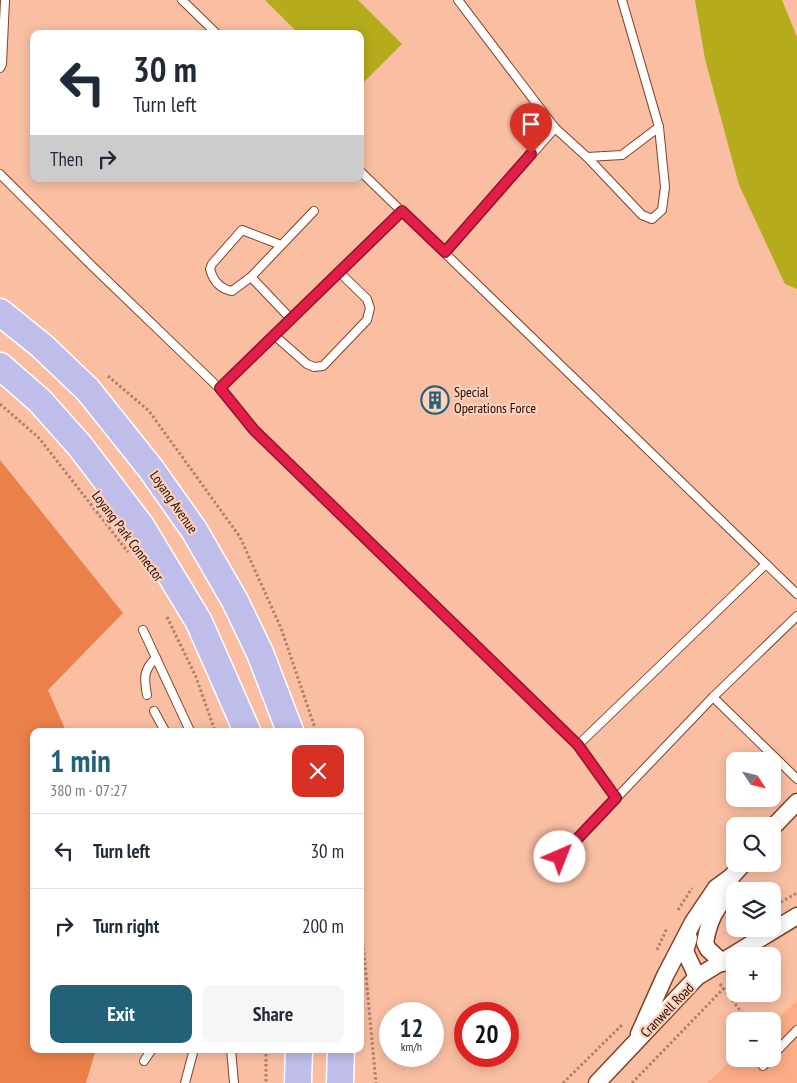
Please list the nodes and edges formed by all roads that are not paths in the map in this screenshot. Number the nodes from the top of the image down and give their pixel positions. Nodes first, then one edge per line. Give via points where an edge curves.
1 (5, 0) edge
2 (182, 0) edge
3 (458, 0) edge
4 (622, 0) edge
5 (213, 30) edge
6 (0, 68) edge
7 (555, 128) junction
8 (660, 128) junction
9 (587, 156) junction
10 (0, 174) edge
11 (364, 175) edge
12 (314, 211) dead end
13 (402, 211) junction
14 (281, 245) junction
15 (445, 252) junction
16 (339, 272) junction
17 (251, 277) junction
18 (0, 312) edge
19 (291, 319) junction
20 (274, 335) junction
21 (0, 366) edge
22 (220, 388) junction
23 (766, 564) junction
24 (797, 594) edge
25 (797, 616) edge
26 (144, 630) dead end
27 (156, 658) junction
28 (147, 695) dead end
29 (713, 697) junction
30 (154, 711) dead end
31 (163, 728) edge
32 (189, 728) edge
33 (246, 728) edge
34 (289, 728) edge
35 (578, 745) junction
36 (797, 778) edge
37 (616, 798) junction
38 (797, 802) edge
39 (781, 819) edge
40 (560, 857) dead end
41 (736, 872) edge
42 (731, 877) junction
43 (797, 916) edge
44 (693, 922) junction
45 (723, 963) junction
46 (697, 978) junction
47 (797, 1030) edge
48 (637, 1041) junction
49 (781, 1047) edge
50 (149, 1053) edge
51 (193, 1053) edge
52 (231, 1053) edge
53 (299, 1053) edge
54 (341, 1053) edge
55 (144, 1061) dead end
56 (185, 1083) edge
57 (234, 1083) edge
58 (298, 1083) edge
59 (340, 1083) edge
60 (597, 1083) edge

1 - 6 lane
2 - 5 lane
3 - 7 lane
4 - 8 lane
7 - 9 lane
7 - 15 lane
8 - 9 lane via 622,155
8 - 9 lane via 665,187 662,210 652,219 642,215
10 - 22 lane
11 - 13 lane
12 - 14 lane
13 - 15 lane
13 - 16 lane
14 - 17 lane
14 - 17 lane via 242,230 210,269 212,277 226,290 232,291
15 - 23 lane
16 - 19 lane
16 - 20 lane via 367,299 370,308 367,320 323,366 308,364
17 - 19 lane
18 - 34 main road, Loyang Avenue via 88,390 151,469 194,530 248,627
19 - 20 lane
20 - 22 lane
21 - 33 main road via 40,401 80,446 141,526 199,622
22 - 35 lane via 254,430
23 - 24 lane
23 - 35 lane
25 - 29 lane
26 - 27 lane
27 - 28 lane via 148,666 145,679
27 - 32 lane
29 - 36 lane
29 - 37 lane
30 - 31 lane
35 - 37 lane
37 - 40 lane
38 - 39 street
41 - 42 street
42 - 44 street via 716,888
42 - 45 street via 729,892 716,909 705,943
43 - 45 street, Cranwell Road
44 - 46 street via 686,950
44 - 48 street
45 - 46 street, Cranwell Road
46 - 48 street, Cranwell Road
47 - 49 lane
48 - 60 street, Cranwell Road
50 - 55 lane
51 - 56 lane
52 - 57 lane
53 - 58 main road
54 - 59 main road

